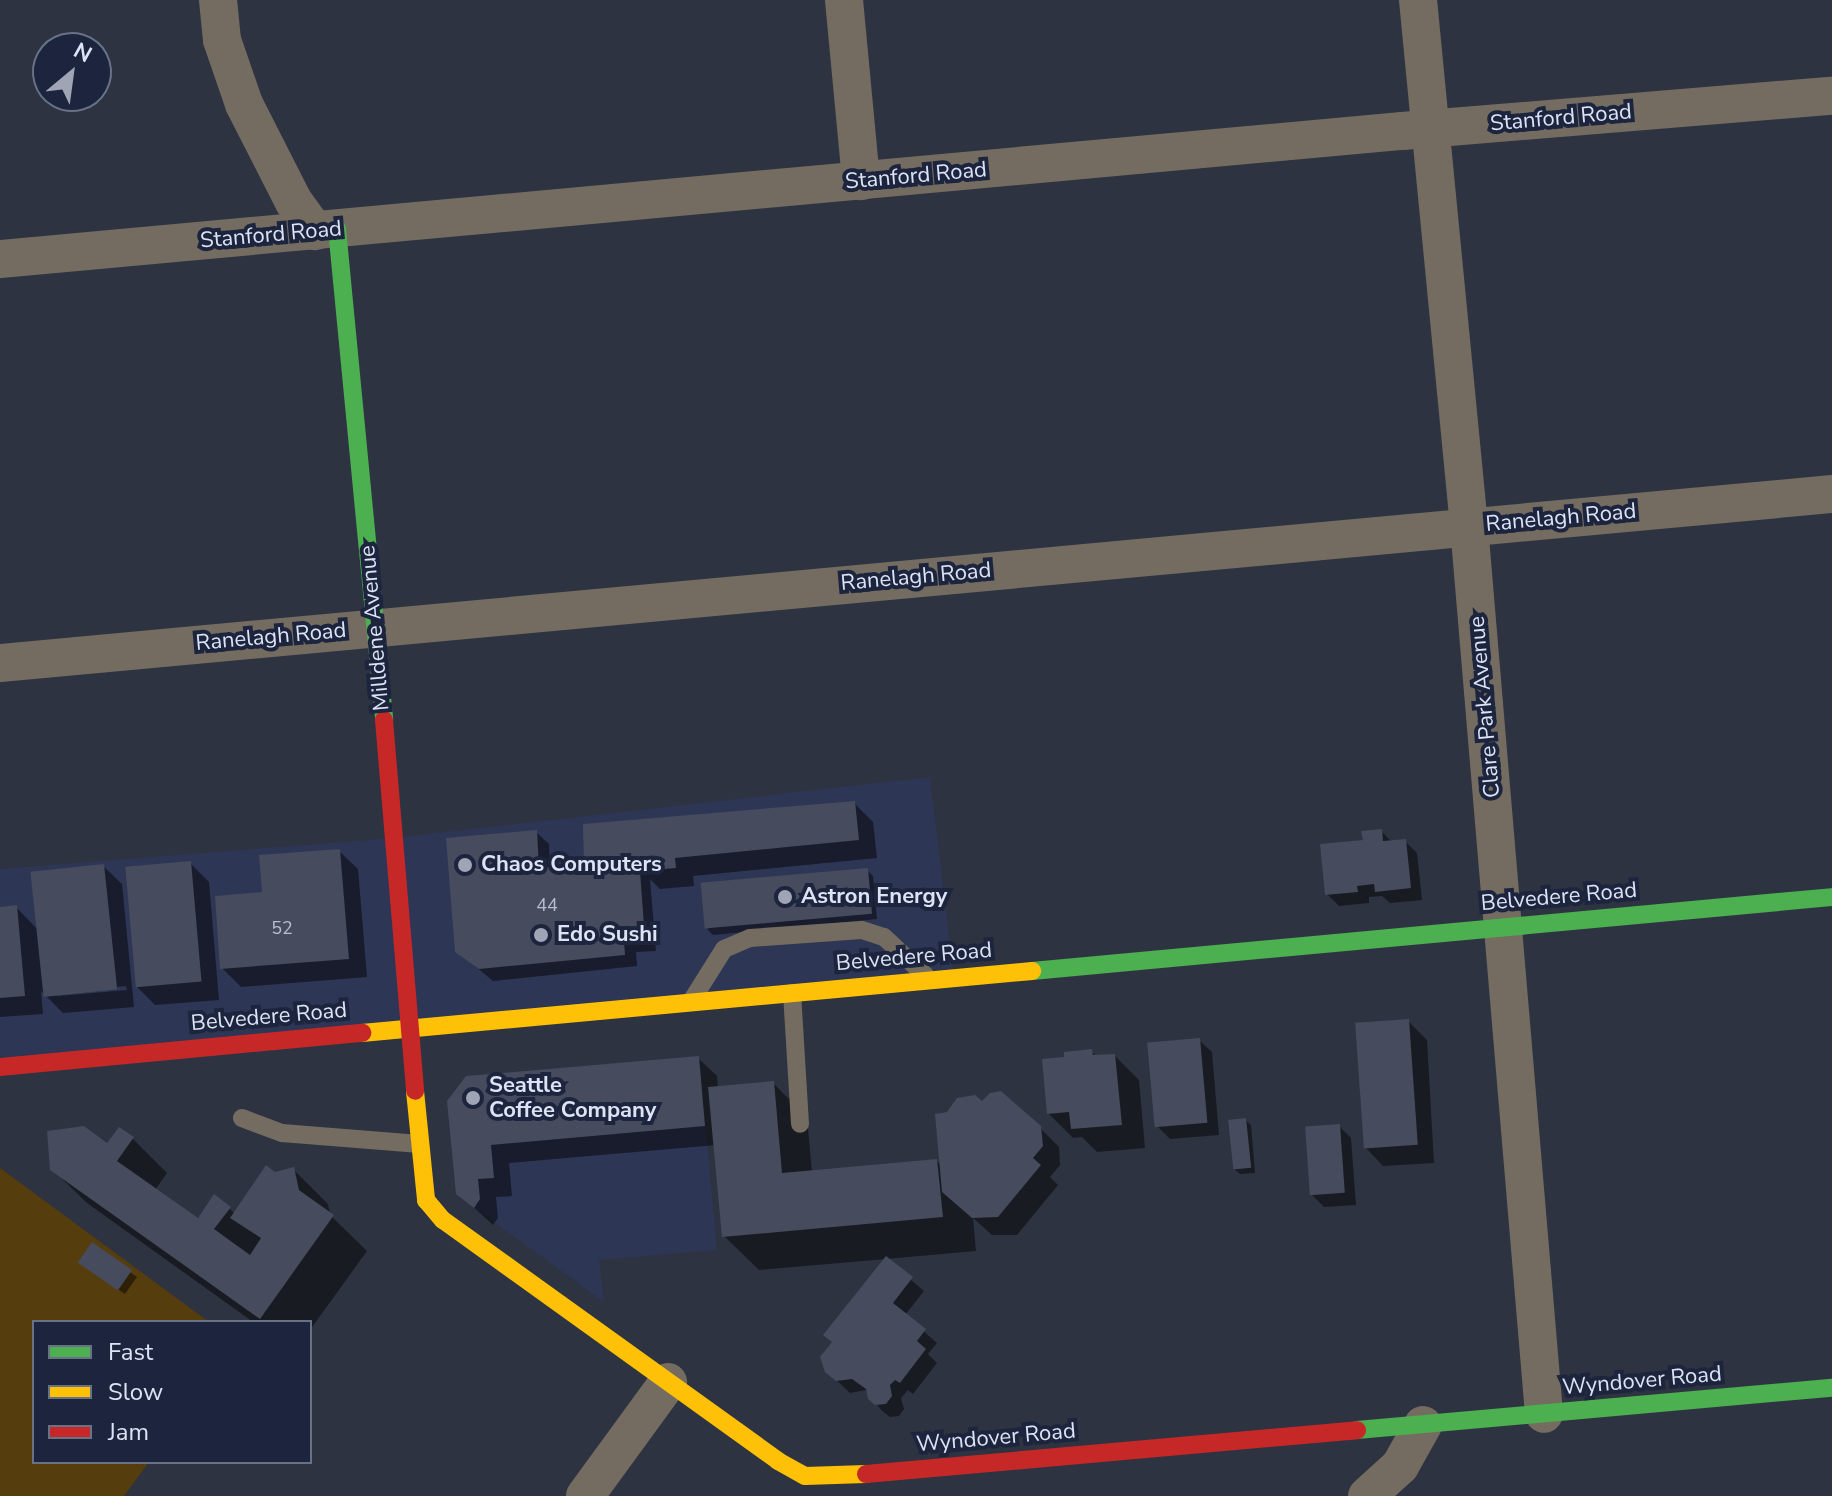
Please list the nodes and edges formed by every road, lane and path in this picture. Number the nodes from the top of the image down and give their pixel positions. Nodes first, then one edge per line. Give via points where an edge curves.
1 (218, 0) edge
2 (844, 0) edge
3 (1418, 0) edge
4 (1832, 96) edge
5 (1429, 129) junction
6 (861, 181) junction
7 (326, 230) junction
8 (0, 259) edge
9 (1832, 494) edge
10 (1469, 526) junction
11 (376, 627) junction
12 (0, 663) edge
13 (1832, 897) edge
14 (1503, 926) junction
15 (930, 980) junction
16 (792, 993) junction
17 (691, 1002) junction
18 (411, 1028) junction
19 (0, 1067) edge
20 (242, 1118) dead end
21 (800, 1124) dead end
22 (420, 1144) junction
23 (668, 1382) junction
24 (1832, 1388) edge
25 (1544, 1414) junction
26 (1423, 1425) junction
27 (585, 1496) edge
28 (1367, 1496) edge

1 - 7 street, Milldene Avenue via 229,67 244,104 294,202
2 - 6 street
3 - 5 street, Clare Park Avenue
4 - 5 street, Stanford Road
5 - 6 street, Stanford Road
5 - 10 street, Clare Park Avenue
6 - 7 street, Stanford Road
7 - 8 street, Stanford Road
7 - 11 street, Milldene Avenue
9 - 10 street, Ranelagh Road
10 - 11 street, Ranelagh Road
10 - 14 street, Clare Park Avenue
11 - 12 street, Ranelagh Road
11 - 18 street, Milldene Avenue
13 - 14 street, Belvedere Road
14 - 15 street, Belvedere Road
14 - 25 street, Clare Park Avenue
15 - 16 street, Belvedere Road
15 - 17 lane via 874,933 808,932 734,943 717,957
16 - 17 street, Belvedere Road
16 - 21 lane
17 - 18 street, Belvedere Road
18 - 19 street, Belvedere Road
18 - 22 street, Wyndover Road
20 - 22 lane via 282,1133
22 - 23 street, Wyndover Road via 426,1200 443,1220
23 - 26 street, Wyndover Road via 778,1461 805,1476 822,1478
23 - 27 street
24 - 25 street, Wyndover Road
25 - 26 street, Wyndover Road
26 - 28 street via 1400,1466

